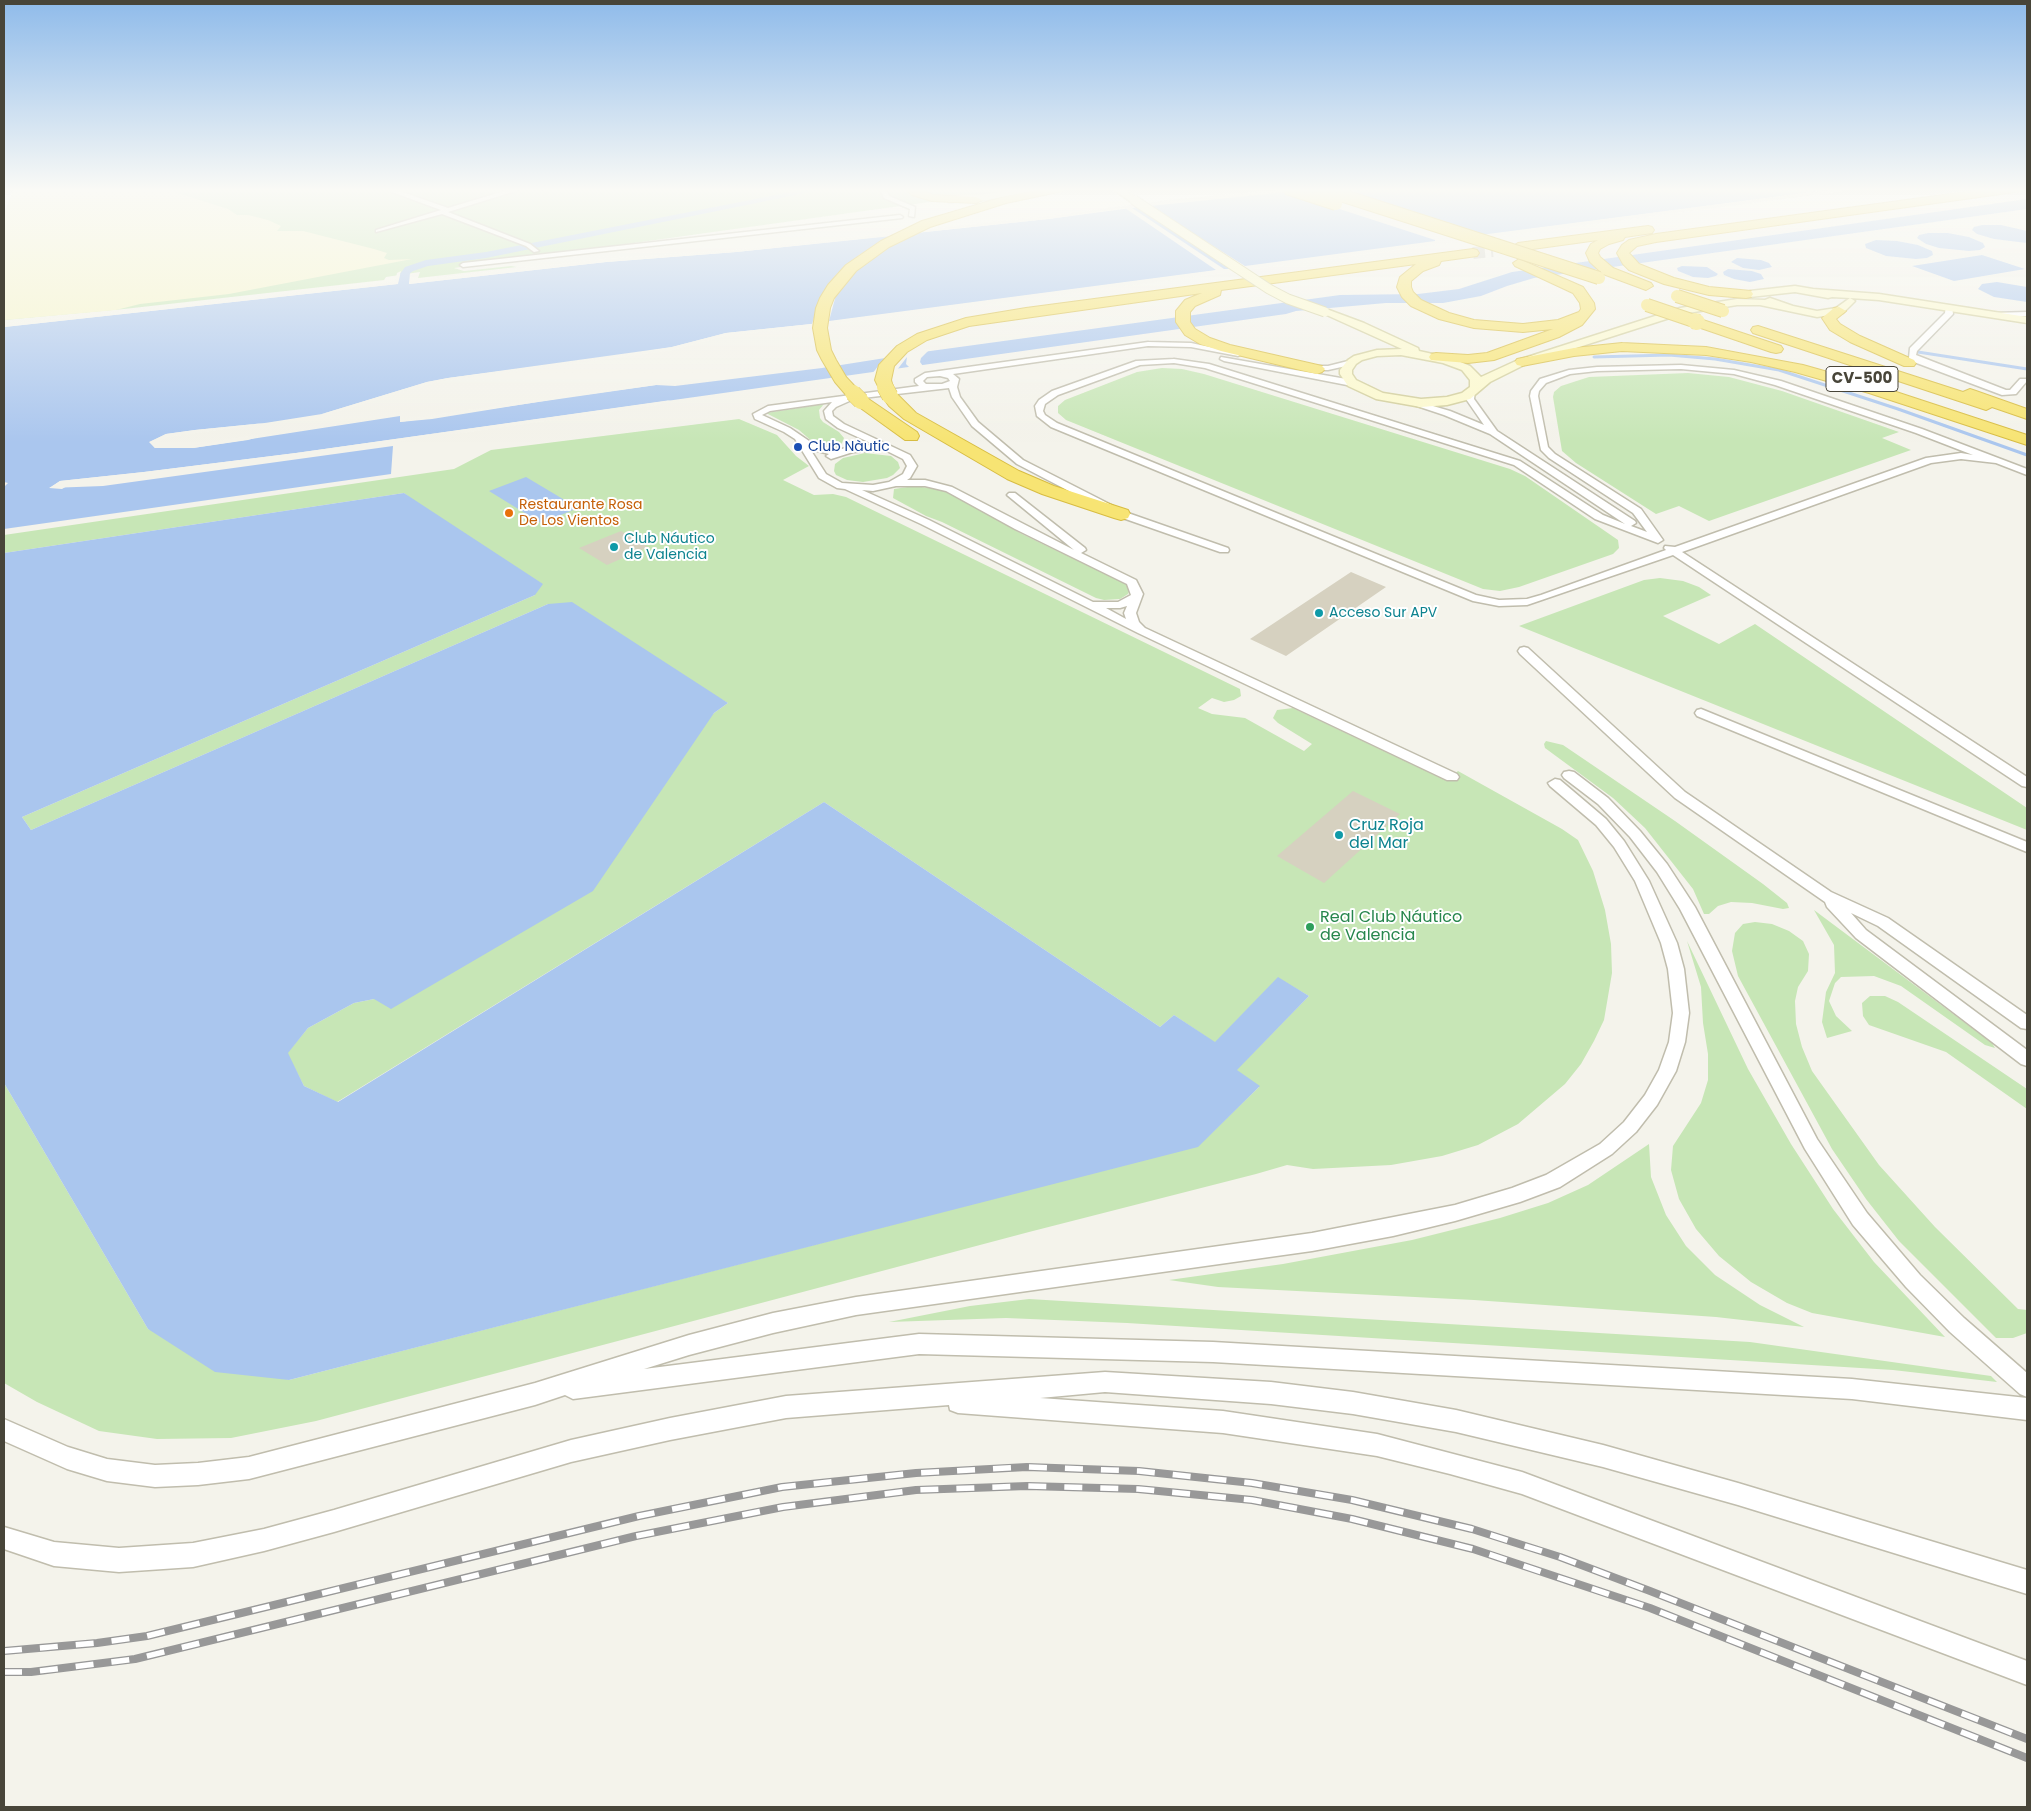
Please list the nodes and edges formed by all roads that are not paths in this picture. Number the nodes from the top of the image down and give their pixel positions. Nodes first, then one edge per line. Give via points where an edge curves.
1 (847, 273) edge
2 (1244, 273) edge
3 (1325, 273) edge
4 (1350, 273) edge
5 (1413, 273) edge
6 (1545, 273) edge
7 (1580, 273) edge
8 (1600, 273) edge
9 (1646, 273) edge
10 (1603, 280) junction
11 (1570, 282) junction
12 (1772, 291) junction
13 (1814, 292) junction
14 (1746, 294) junction
15 (1890, 299) junction
16 (1642, 304) dead end
17 (1782, 307) junction
18 (1949, 308) junction
19 (1842, 309) junction
20 (1680, 311) junction
21 (1718, 313) junction
22 (2027, 314) edge
23 (1584, 315) junction
24 (1992, 315) junction
25 (2027, 320) edge
26 (1371, 330) junction
27 (1096, 352) junction
28 (1550, 352) junction
29 (1367, 355) junction
30 (1436, 357) junction
31 (1352, 362) junction
32 (1522, 362) junction
33 (991, 367) junction
34 (1317, 369) junction
35 (943, 373) junction
36 (919, 380) junction
37 (954, 381) junction
38 (2023, 381) dead end
39 (1352, 383) junction
40 (888, 387) junction
41 (934, 387) junction
42 (1474, 390) junction
43 (855, 397) junction
44 (1406, 402) junction
45 (2027, 409) edge
46 (2027, 414) edge
47 (2027, 420) edge
48 (842, 426) junction
49 (1919, 431) junction
50 (1494, 432) junction
51 (2027, 435) edge
52 (800, 439) junction
53 (2027, 440) edge
54 (928, 447) dead end
55 (891, 450) junction
56 (842, 452) junction
57 (1929, 460) junction
58 (1999, 461) junction
59 (819, 470) junction
60 (2027, 472) edge
61 (894, 484) junction
62 (996, 486) dead end
63 (849, 488) junction
64 (1012, 495) joint
65 (1121, 514) junction
66 (925, 522) junction
67 (1658, 540) junction
68 (1224, 550) dead end
69 (1675, 551) junction
70 (1117, 574) junction
71 (1134, 598) junction
72 (1086, 603) junction
73 (1142, 631) junction
74 (1524, 651) dead end
75 (1701, 713) dead end
76 (1452, 777) dead end
77 (2027, 783) edge
78 (2027, 847) edge
79 (1826, 896) junction
80 (2027, 1023) edge
81 (2027, 1059) edge
82 (2027, 1387) edge
83 (534, 1394) junction
84 (906, 1398) junction
85 (2027, 1409) edge
86 (4, 1430) edge
87 (4, 1538) edge
88 (2027, 1582) edge
89 (2027, 1673) edge

1 - 43 highway via 825,303 820,328 829,360
2 - 26 street, bridge via 1288,299
3 - 40 highway via 1004,315 948,327 902,349 892,359
4 - 34 highway via 1215,292 1190,303 1183,311 1183,322 1190,332 1205,341
5 - 23 highway via 1405,280 1409,297 1421,306 1464,322 1510,328 1554,326
6 - 11 highway, bridge
7 - 10 highway, CV-500, bridge
8 - 10 highway
9 - 14 highway via 1691,288
10 - 11 highway, CV-500
10 - 21 highway, CV-500
11 - 23 highway via 1584,296 1588,306
12 - 13 street
12 - 14 street
12 - 17 street via 1768,298
13 - 15 street
13 - 19 street via 1836,298
14 - 20 street via 1708,300
15 - 18 street
15 - 19 street via 1856,300 1848,302
16 - 51 highway, CV-500, bridge
17 - 19 street via 1817,314
17 - 20 street via 1760,302 1737,302
18 - 24 street
18 - 38 street via 1949,314 1913,350 1912,356 2005,392 2013,392
19 - 45 highway via 1829,318 1830,322 1855,339
20 - 28 street
21 - 46 highway via 1746,319
21 - 47 highway, CV-500
22 - 24 street
23 - 30 highway via 1578,322 1554,334 1489,356 1468,359
24 - 25 street
26 - 29 street via 1381,340 1382,346
26 - 30 street
27 - 33 street
27 - 34 street via 1142,345 1180,344 1292,367
27 - 39 street via 1180,350
28 - 30 street via 1490,365 1466,364
28 - 32 street
29 - 30 street via 1389,352
29 - 31 street
30 - 42 street via 1458,364 1472,374 1476,379
31 - 34 street
31 - 39 street via 1346,370
32 - 42 street via 1500,371
32 - 53 highway via 1622,347 1742,357 1798,368 1875,390
33 - 35 street
33 - 37 street
35 - 36 street via 925,375
35 - 37 street
36 - 40 street
36 - 41 street via 924,386
37 - 41 street via 944,387
37 - 65 street via 954,392 961,406 974,424 1000,447 1036,471
39 - 44 street via 1369,393
40 - 41 street
40 - 43 street
40 - 65 highway via 895,403 910,416 1013,475
42 - 44 street via 1466,396 1447,401
42 - 50 street via 1470,399
43 - 48 street via 833,405 828,411 831,419
43 - 52 street via 758,413 758,417
43 - 54 highway
44 - 50 street via 1447,413
48 - 55 street
48 - 56 street via 848,439
49 - 57 street via 1934,445
49 - 58 street
49 - 67 street via 1778,383 1721,370 1681,367 1597,369 1569,372 1544,381 1534,396 1544,448 1637,511
50 - 67 street
52 - 56 street via 815,448
52 - 59 street
55 - 56 street via 872,448
55 - 61 street via 907,456 912,466 907,476
56 - 59 street via 824,462
57 - 58 street via 1961,456
57 - 69 street
58 - 60 street
59 - 63 street via 829,482
61 - 63 street
61 - 66 street via 884,495 887,501
61 - 70 street via 925,484 949,489 1018,527
62 - 64 highway
63 - 66 street
64 - 70 street via 1076,547
65 - 68 street
66 - 72 street
67 - 69 street
67 - 69 street via 1599,517 1517,463 1200,365 1163,361 1134,365 1055,393 1039,406 1042,416 1054,425 1486,602 1513,603 1536,599
69 - 77 street
70 - 71 street via 1132,582 1136,589
71 - 72 street via 1112,606
71 - 73 street via 1130,613
72 - 73 street
73 - 76 street
74 - 79 street via 1680,795
75 - 78 street
79 - 80 street via 1882,922
79 - 81 street via 1861,934
82 - 83 street via 1957,1325 1888,1254 1860,1219 1794,1113 1687,907 1662,868 1613,812 1562,779 1619,844 1642,881 1669,943 1676,969 1681,1013 1677,1042 1667,1071 1651,1100 1630,1127 1582,1165 1553,1181 1513,1196 1393,1227 1312,1242 856,1306 689,1345
83 - 85 street via 919,1344 1213,1352 1548,1371 1852,1389
83 - 86 street via 249,1468 198,1474 155,1476 107,1470 67,1458
84 - 87 street via 786,1407 670,1429 571,1451 334,1521 192,1555 119,1560 54,1554
84 - 88 street via 1105,1382 1271,1393 1354,1403 1456,1421 1603,1456
84 - 89 street via 1223,1422 1386,1448 1522,1483

